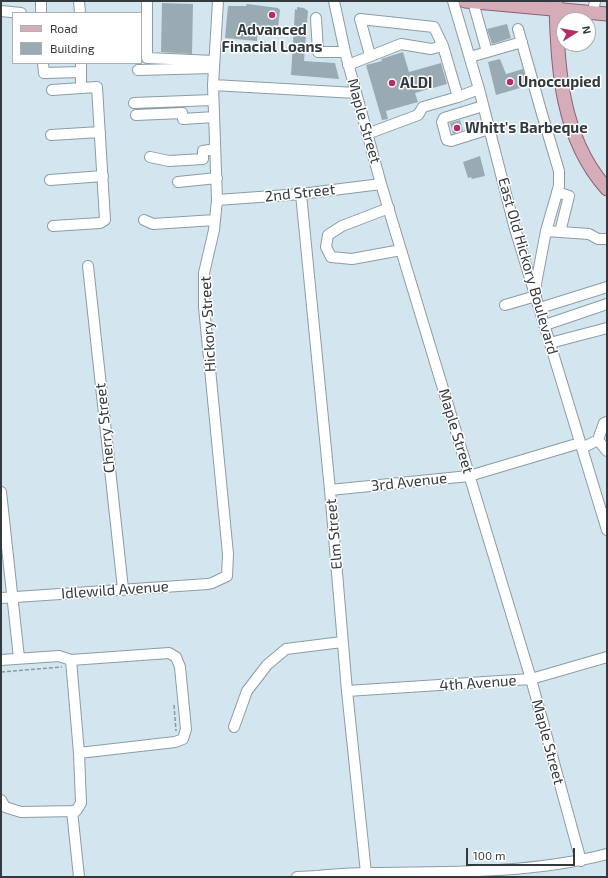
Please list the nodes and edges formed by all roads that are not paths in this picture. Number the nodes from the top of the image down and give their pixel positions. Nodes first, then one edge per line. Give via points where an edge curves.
1 (41, 1) edge
2 (79, 1) edge
3 (147, 1) edge
4 (218, 1) edge
5 (334, 1) edge
6 (453, 1) edge
7 (469, 1) edge
8 (511, 3) edge
9 (556, 5) edge
10 (1, 12) edge
11 (41, 12) edge
12 (80, 12) edge
13 (601, 12) edge
14 (12, 13) edge
15 (316, 18) dead end
16 (518, 29) dead end
17 (522, 42) junction
18 (443, 46) junction
19 (345, 52) junction
20 (487, 52) junction
21 (370, 55) junction
22 (470, 57) junction
23 (44, 64) edge
24 (214, 65) junction
25 (348, 65) junction
26 (81, 67) edge
27 (138, 70) dead end
28 (213, 85) junction
29 (81, 88) junction
30 (479, 89) junction
31 (52, 90) dead end
32 (356, 93) junction
33 (458, 97) junction
34 (213, 100) junction
35 (134, 103) dead end
36 (483, 106) junction
37 (136, 115) dead end
38 (214, 117) junction
39 (490, 129) junction
40 (100, 132) junction
41 (367, 134) junction
42 (51, 135) dead end
43 (215, 149) junction
44 (150, 157) dead end
45 (103, 176) junction
46 (217, 178) junction
47 (50, 180) dead end
48 (178, 182) dead end
49 (382, 184) junction
50 (607, 189) edge
51 (557, 192) junction
52 (301, 194) junction
53 (218, 200) junction
54 (389, 208) junction
55 (144, 220) dead end
56 (215, 220) junction
57 (549, 220) junction
58 (562, 222) junction
59 (53, 226) dead end
60 (546, 231) junction
61 (560, 232) junction
62 (607, 239) edge
63 (401, 250) junction
64 (88, 266) dead end
65 (607, 287) edge
66 (535, 293) junction
67 (607, 304) edge
68 (505, 305) dead end
69 (540, 308) junction
70 (545, 325) junction
71 (605, 330) edge
72 (550, 343) junction
73 (607, 422) edge
74 (598, 440) junction
75 (581, 445) junction
76 (607, 451) edge
77 (469, 476) junction
78 (330, 490) junction
79 (1, 492) edge
80 (604, 513) edge
81 (607, 530) edge
82 (226, 576) joint
83 (123, 589) junction
84 (13, 597) junction
85 (1, 598) edge
86 (342, 642) junction
87 (19, 658) junction
88 (606, 659) edge
89 (1, 660) edge
90 (67, 663) junction
91 (531, 679) junction
92 (347, 691) junction
93 (234, 727) dead end
94 (79, 753) junction
95 (1, 800) edge
96 (72, 811) junction
97 (607, 854) edge
98 (581, 861) junction
99 (366, 873) junction
100 (433, 874) edge
101 (507, 874) edge
102 (79, 877) edge
103 (297, 877) edge

1 - 11 street
2 - 12 street
3 - 24 street via 147,58
4 - 24 street, Hickory Street
5 - 19 street, Maple Street
6 - 22 street, East Old Hickory Boulevard
7 - 8 main road
7 - 20 street
8 - 9 main road
9 - 13 main road
9 - 50 main road via 560,73 566,109 585,158
10 - 14 street
15 - 19 street via 318,52
16 - 17 street
17 - 20 street
17 - 51 street via 559,171
18 - 21 street via 431,49 400,44
18 - 21 street via 434,27 360,19
18 - 33 street
19 - 25 street, Maple Street
20 - 22 street
21 - 25 street
22 - 30 street, East Old Hickory Boulevard
23 - 26 street via 44,73
24 - 27 street
24 - 28 street, Hickory Street
25 - 32 street, Maple Street
26 - 29 street
28 - 32 street
28 - 34 street, Hickory Street
29 - 31 street
29 - 40 street via 97,87
30 - 33 street
30 - 36 street, East Old Hickory Boulevard
32 - 41 street, Maple Street
33 - 41 street via 423,107 418,115
34 - 35 street
34 - 38 street, Hickory Street
36 - 39 street, East Old Hickory Boulevard
36 - 39 street via 444,118 442,122 446,137 451,141
37 - 38 street via 182,113 183,119
38 - 43 street, Hickory Street
39 - 66 street, East Old Hickory Boulevard
40 - 42 street
40 - 45 street
41 - 49 street, Maple Street
43 - 44 street via 203,151 203,159 170,161
43 - 46 street, Hickory Street
45 - 47 street
45 - 59 street via 105,220
46 - 48 street
46 - 53 street, Hickory Street
49 - 52 street, 2nd Street
49 - 54 street, Maple Street
51 - 57 street
51 - 58 street via 569,196
52 - 53 street, 2nd Street
52 - 78 street, Elm Street
53 - 56 street, Hickory Street
54 - 63 street, Maple Street
54 - 63 street via 342,226 328,235 326,247 331,257 352,260
55 - 56 street via 153,224
56 - 82 street, Hickory Street via 204,273 204,307 228,554
57 - 58 street
57 - 60 street
58 - 61 street
60 - 61 street
60 - 66 street
61 - 62 street via 589,234 598,239
63 - 77 street, Maple Street
64 - 83 street, Cherry Street
65 - 69 street
66 - 68 street
66 - 69 street, East Old Hickory Boulevard
67 - 70 street
69 - 70 street, East Old Hickory Boulevard
70 - 72 street, East Old Hickory Boulevard
71 - 72 street
72 - 75 street, East Old Hickory Boulevard
73 - 74 street via 604,423
74 - 75 street, 3rd Avenue
74 - 76 street
75 - 77 street, 3rd Avenue
75 - 80 street, East Old Hickory Boulevard
77 - 78 street, 3rd Avenue
77 - 91 street, Maple Street
78 - 86 street, Elm Street
79 - 84 street
80 - 81 street, East Old Hickory Boulevard
82 - 83 street, Idlewild Avenue via 212,584
83 - 84 street, Idlewild Avenue
84 - 85 street, Idlewild Avenue
84 - 87 street
86 - 92 street, Elm Street
86 - 93 street via 286,649 267,665 247,691
87 - 89 street
87 - 90 street via 59,656
88 - 91 street, 4th Avenue
90 - 94 street
90 - 94 street via 169,653 176,657 180,667 186,729 183,739
91 - 92 street, 4th Avenue
91 - 98 street, Maple Street
92 - 99 street, Elm Street
94 - 96 street via 81,803 76,811
95 - 96 street via 5,808 20,812
96 - 102 street
97 - 98 street
98 - 101 street
99 - 100 street
99 - 103 street
100 - 101 street

